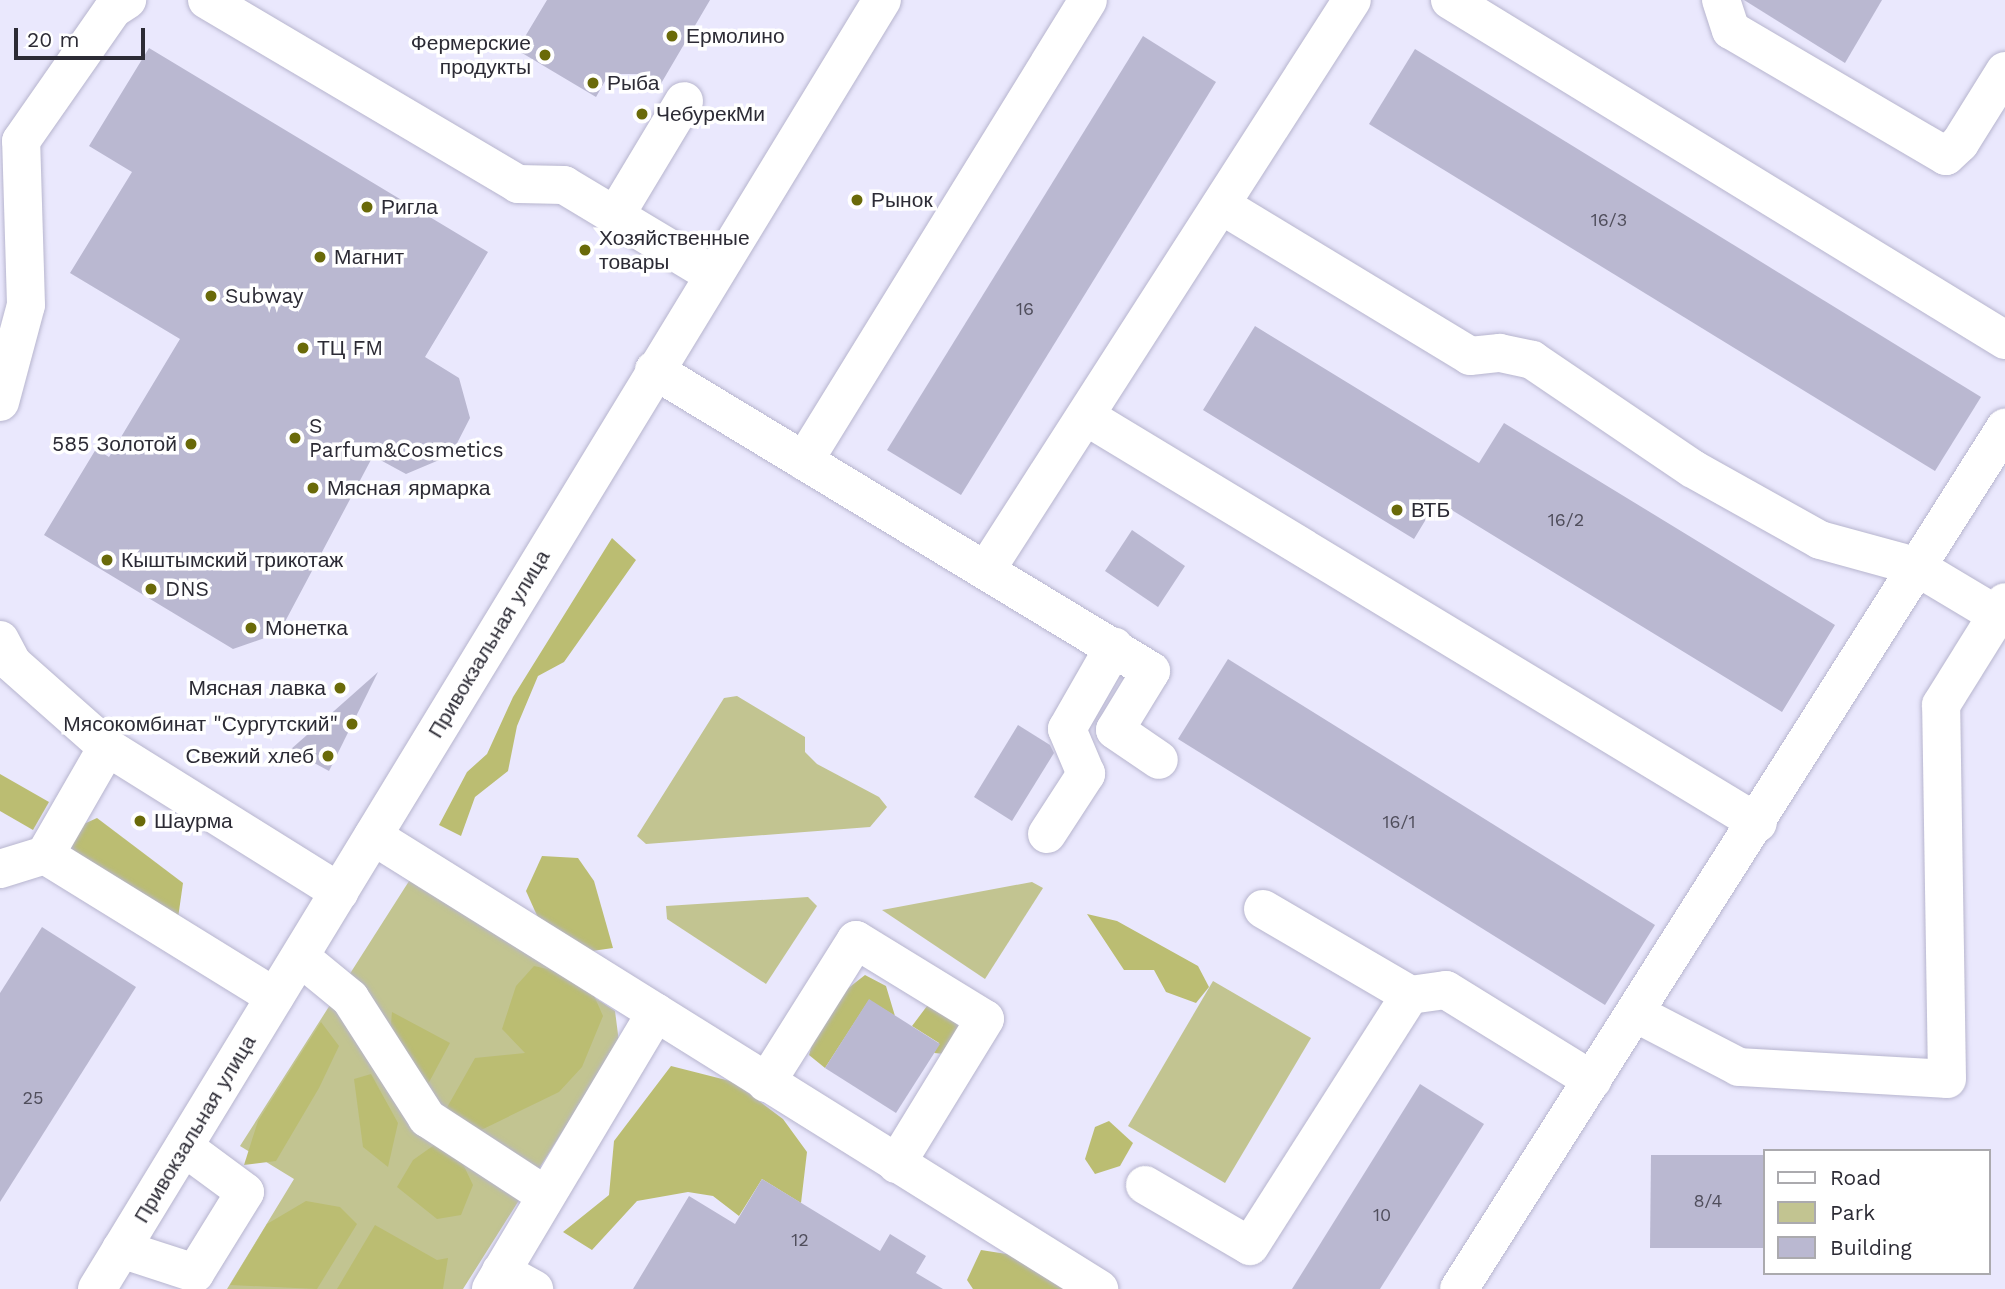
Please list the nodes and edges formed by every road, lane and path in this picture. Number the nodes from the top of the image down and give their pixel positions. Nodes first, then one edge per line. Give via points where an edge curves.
1 (127, 0) edge
2 (207, 0) edge
3 (882, 0) edge
4 (1088, 0) edge
5 (1352, 0) edge
6 (1450, 0) edge
7 (1721, 0) edge
8 (2005, 71) edge
9 (684, 101) dead end
10 (1222, 205) junction
11 (615, 216) junction
12 (712, 274) junction
13 (2005, 340) edge
14 (654, 370) junction
15 (0, 402) edge
16 (1087, 417) junction
17 (2005, 428) edge
18 (804, 461) junction
19 (1916, 566) junction
20 (986, 570) junction
21 (2001, 608) edge
22 (0, 640) edge
23 (1114, 648) junction
24 (107, 747) junction
25 (1158, 760) dead end
26 (1758, 824) junction
27 (1047, 834) dead end
28 (373, 836) junction
29 (45, 855) junction
30 (0, 869) edge
31 (339, 892) junction
32 (1263, 909) dead end
33 (300, 957) junction
34 (1410, 995) junction
35 (275, 997) junction
36 (656, 1012) junction
37 (1635, 1013) junction
38 (1592, 1080) junction
39 (766, 1083) junction
40 (184, 1147) junction
41 (896, 1164) junction
42 (1145, 1185) dead end
43 (545, 1195) junction
44 (121, 1249) junction
45 (496, 1280) edge
46 (97, 1289) edge
47 (534, 1289) edge
48 (1100, 1289) edge
49 (1458, 1289) edge

1 - 15 street via 113,9 21,141 26,305
2 - 11 street via 518,184 564,185
3 - 12 street, Привокзальная улица
4 - 18 street
5 - 10 street
6 - 13 street
7 - 8 street via 1731,30 1946,156 1960,144
9 - 11 street
10 - 16 street
10 - 19 street via 1470,356 1500,353 1532,360 1693,469 1820,540
11 - 12 street
12 - 14 street, Привокзальная улица
14 - 18 street
14 - 28 street, Привокзальная улица
16 - 20 street
16 - 26 street
17 - 19 street
18 - 20 street
19 - 21 street
19 - 26 street
20 - 23 street
21 - 37 street via 1941,705 1947,1079 1739,1067
22 - 24 street via 12,663
23 - 25 street via 1151,671 1115,730
23 - 27 street via 1067,729 1086,774
24 - 29 street
24 - 31 street
26 - 37 street
28 - 31 street, Привокзальная улица
28 - 36 street
29 - 30 street
29 - 35 street
31 - 33 street, Привокзальная улица
32 - 34 street
33 - 35 street, Привокзальная улица
33 - 43 street via 350,998 427,1118
34 - 38 street via 1446,990
34 - 42 street via 1250,1246
35 - 40 street, Привокзальная улица
36 - 39 street
36 - 43 street
37 - 38 street
38 - 49 street
39 - 41 street
39 - 41 street via 856,940 985,1019
40 - 44 street, Привокзальная улица
40 - 44 street via 245,1192 202,1262 195,1273
41 - 48 street
43 - 45 street
44 - 46 street, Привокзальная улица
45 - 47 street

